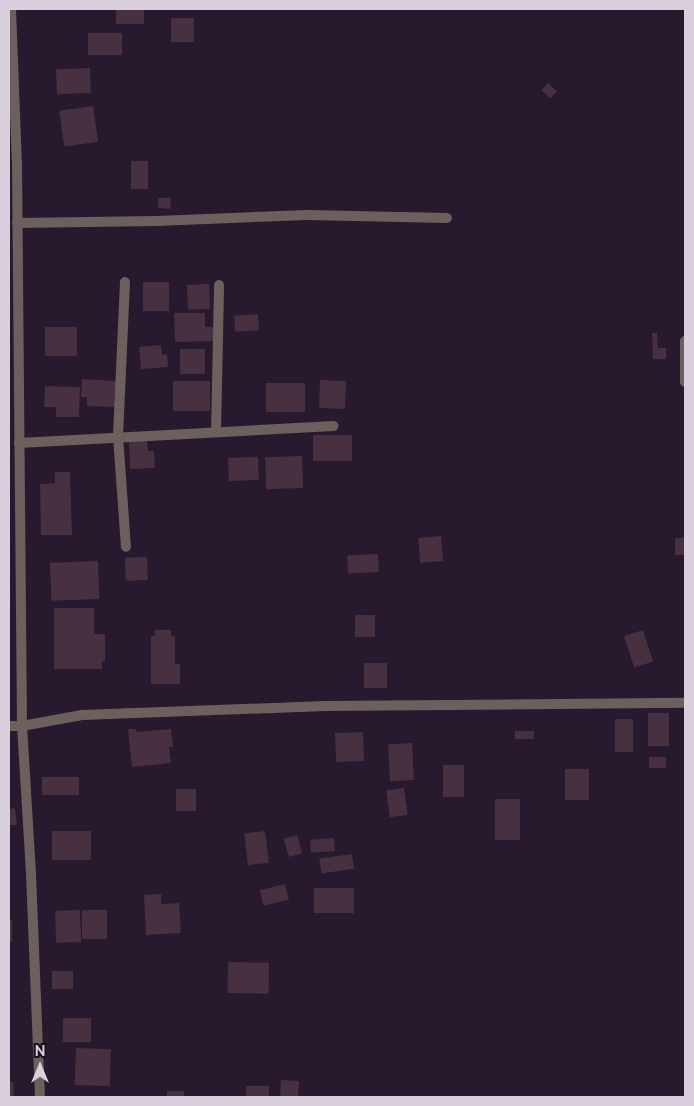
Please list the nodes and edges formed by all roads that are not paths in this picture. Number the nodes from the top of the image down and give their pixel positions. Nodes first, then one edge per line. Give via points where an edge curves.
1 (11, 9) edge
2 (447, 218) dead end
3 (17, 223) junction
4 (13, 259) edge
5 (125, 282) dead end
6 (219, 285) dead end
7 (685, 341) edge
8 (685, 382) edge
9 (334, 426) dead end
10 (216, 432) junction
11 (118, 436) junction
12 (19, 442) junction
13 (126, 548) dead end
14 (685, 703) edge
15 (9, 726) edge
16 (22, 726) junction
17 (40, 1097) edge

1 - 3 street
2 - 3 street via 308,215
3 - 4 street
4 - 12 street
5 - 11 street
6 - 10 street
7 - 8 street
9 - 10 street
10 - 11 street
11 - 12 street
11 - 13 street
12 - 16 street
14 - 16 street via 325,706 82,715
15 - 16 street
16 - 17 street

